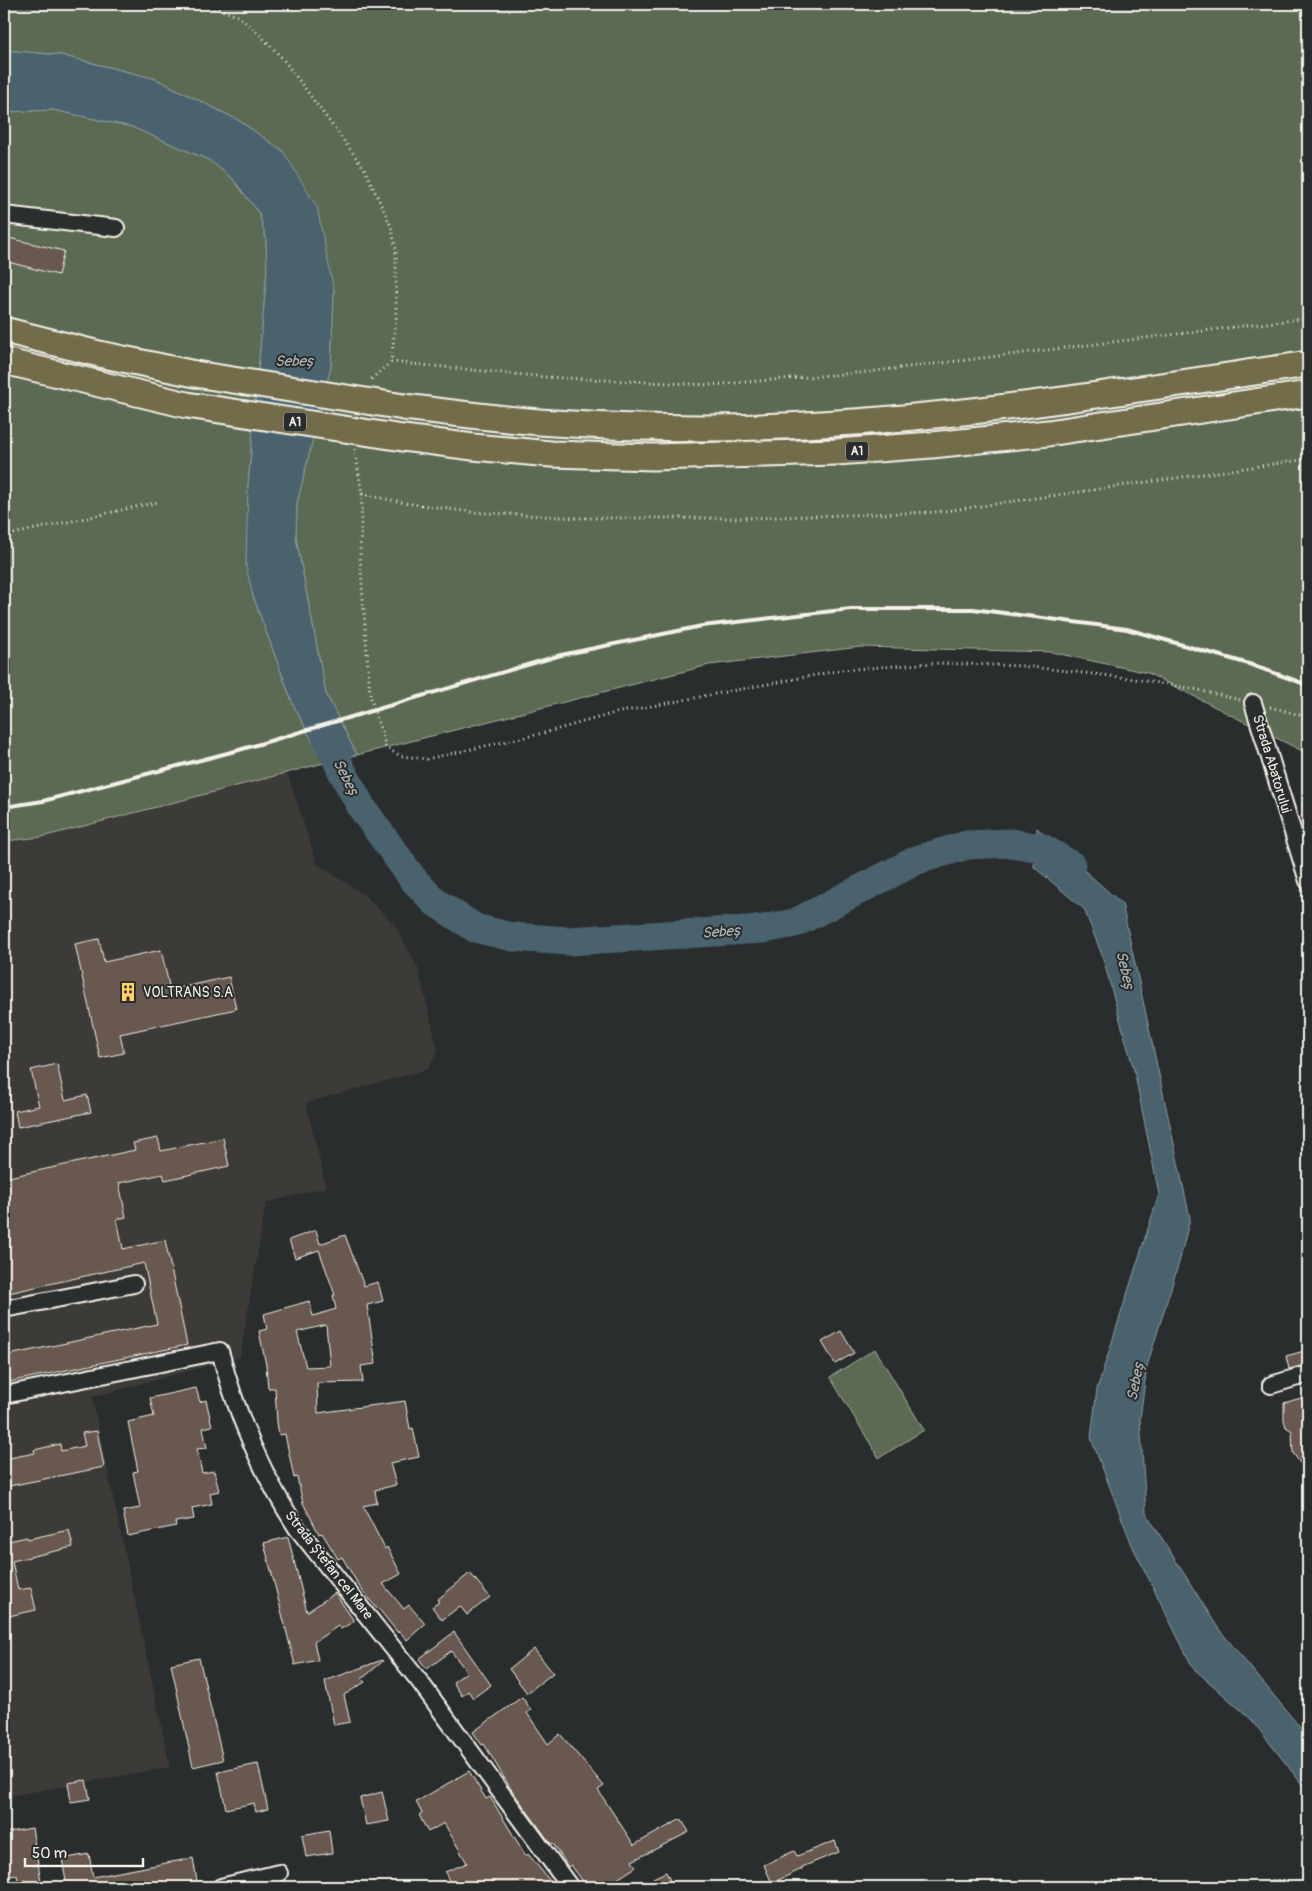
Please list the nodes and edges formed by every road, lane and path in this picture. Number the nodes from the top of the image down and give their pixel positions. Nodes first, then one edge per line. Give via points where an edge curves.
1 (204, 4) edge
2 (4, 215) edge
3 (116, 228) dead end
4 (1308, 318) edge
5 (4, 330) edge
6 (4, 361) edge
7 (391, 362) junction
8 (1308, 364) edge
9 (4, 375) edge
10 (368, 382) dead end
11 (1308, 394) edge
12 (186, 405) junction
13 (355, 444) dead end
14 (1308, 459) edge
15 (362, 494) junction
16 (158, 502) dead end
17 (4, 536) edge
18 (1253, 703) junction
19 (1308, 717) edge
20 (1308, 881) edge
21 (134, 1284) dead end
22 (4, 1309) edge
23 (1308, 1374) edge
24 (1271, 1385) dead end
25 (4, 1394) edge
26 (279, 1873) dead end
27 (221, 1887) edge
28 (570, 1887) edge

1 - 7 path via 238,16 259,34 283,59 364,168 391,226 396,249 396,318
2 - 3 street
4 - 7 path via 868,372 710,385 545,377
5 - 8 highway, A1, bridge via 195,374 404,407 553,423 652,427 836,424 932,416
6 - 12 highway, A1
7 - 10 path
9 - 12 highway via 129,402
11 - 12 highway, A1, bridge via 1048,433 932,445 836,452 653,456 551,454 473,447
13 - 15 path
14 - 15 path via 940,512 748,518 578,518 470,512
15 - 18 path via 360,556 370,695 386,748 402,756 427,759 548,732 615,713 842,670 933,663 1023,666 1128,678
16 - 17 path
18 - 19 path
18 - 20 street, Strada Abatorului
21 - 22 street
23 - 24 street
25 - 28 street, Strada Ștefan cel Mare via 220,1351 244,1426 280,1502 308,1544 420,1682
26 - 27 street

